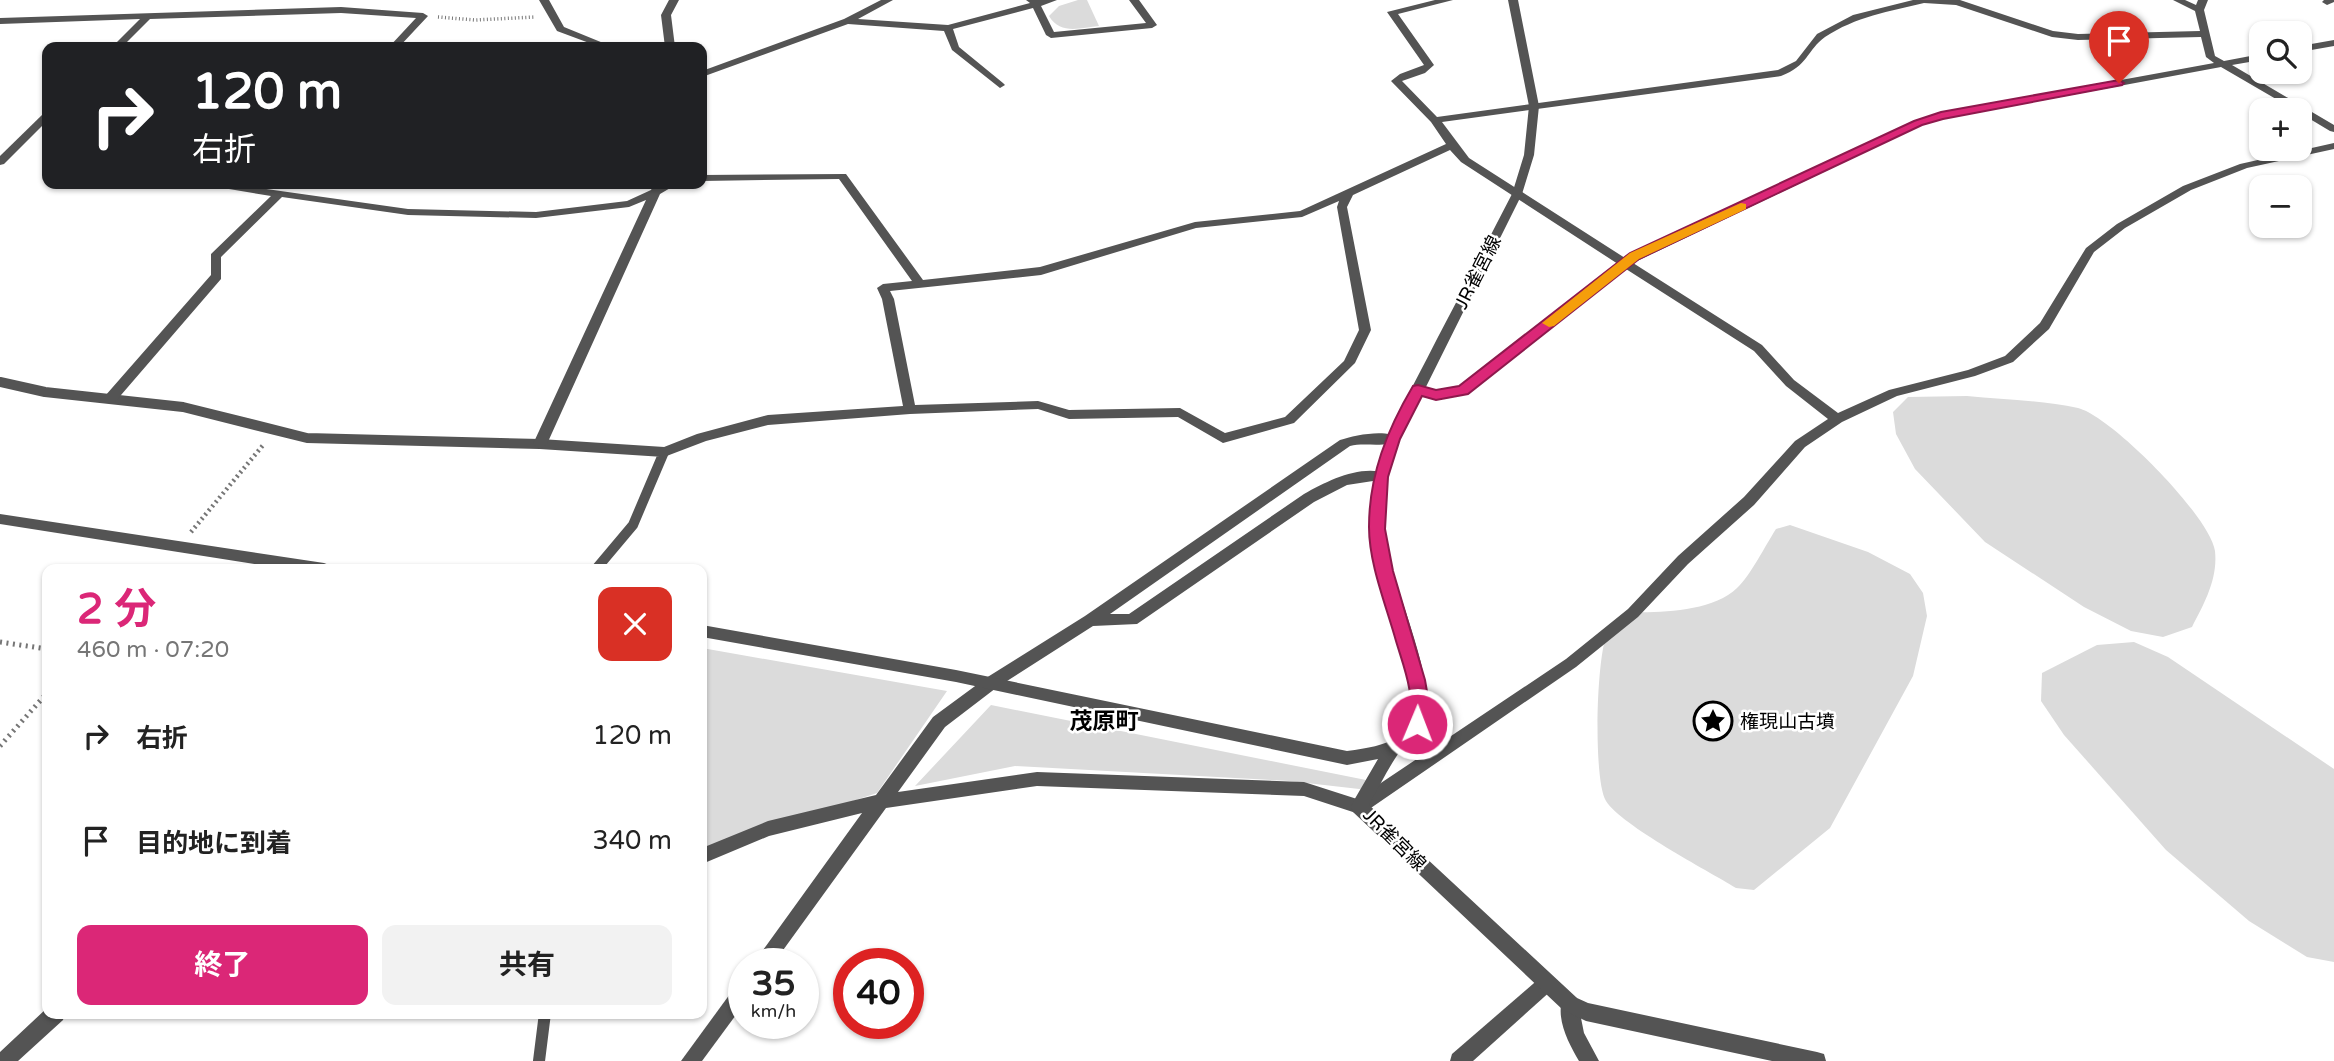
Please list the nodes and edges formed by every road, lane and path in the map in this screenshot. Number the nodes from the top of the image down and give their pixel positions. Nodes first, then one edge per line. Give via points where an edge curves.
1 (544, 0) edge
2 (674, 0) edge
3 (888, 0) edge
4 (1052, 0) edge
5 (1134, 0) edge
6 (1448, 0) edge
7 (1513, 0) edge
8 (2178, 0) edge
9 (1034, 2) edge
10 (2201, 5) edge
11 (148, 16) junction
12 (422, 16) junction
13 (553, 16) junction
14 (847, 20) junction
15 (0, 21) edge
16 (948, 28) junction
17 (2204, 34) junction
18 (122, 42) edge
19 (399, 42) edge
20 (595, 42) edge
21 (669, 42) edge
22 (2334, 43) edge
23 (2312, 47) edge
24 (2249, 59) edge
25 (2220, 64) junction
26 (707, 72) edge
27 (1000, 85) dead end
28 (1534, 106) junction
29 (1435, 120) junction
30 (42, 121) edge
31 (2334, 129) edge
32 (1452, 145) junction
33 (2334, 146) edge
34 (0, 162) edge
35 (707, 178) edge
36 (249, 189) edge
37 (655, 189) edge
38 (657, 189) edge
39 (280, 193) junction
40 (1348, 194) junction
41 (1517, 194) junction
42 (1625, 263) junction
43 (920, 284) junction
44 (0, 382) edge
45 (1418, 390) junction
46 (110, 399) junction
47 (910, 410) junction
48 (1837, 419) junction
49 (275, 430) junction
50 (1393, 439) junction
51 (540, 444) junction
52 (664, 452) junction
53 (1381, 477) junction
54 (0, 519) edge
55 (179, 546) junction
56 (292, 564) edge
57 (600, 564) edge
58 (1090, 621) junction
59 (707, 632) edge
60 (0, 642) edge
61 (42, 648) edge
62 (991, 683) junction
63 (42, 699) edge
64 (1395, 745) junction
65 (0, 747) edge
66 (883, 802) junction
67 (1359, 807) junction
68 (707, 854) edge
69 (774, 948) edge
70 (1547, 983) junction
71 (1570, 1004) junction
72 (728, 1010) edge
73 (50, 1019) edge
74 (544, 1019) edge
75 (4, 1061) edge
76 (539, 1061) edge
77 (690, 1061) edge
78 (1459, 1061) edge
79 (1590, 1061) edge
80 (1817, 1061) edge

1 - 13 street
2 - 21 street via 666,15
3 - 14 street
4 - 9 street
5 - 9 street via 1152,25 1051,35
6 - 29 street via 1392,12 1429,65 1396,81
7 - 28 street, JR雀宮線
8 - 10 street
9 - 16 street
10 - 17 street
11 - 12 street via 341,10
11 - 15 street
11 - 18 street
12 - 13 path
12 - 19 street
13 - 20 street via 560,29
14 - 16 street
14 - 26 street
16 - 27 street via 955,48
17 - 25 street via 2211,57
17 - 28 street via 2052,34 1957,2 1924,0 1856,17 1820,36 1799,63 1781,73
22 - 23 street
24 - 25 street
25 - 31 street
25 - 42 street via 1918,123
28 - 29 street
28 - 41 street, JR雀宮線 via 1529,155
29 - 32 street
30 - 34 street
32 - 40 street
32 - 41 street via 1465,160
33 - 48 street via 2244,166 2187,188 2090,250 2045,326 2009,359 1894,393
35 - 43 street via 842,176
36 - 39 street
37 - 39 street via 629,204 536,215 408,212
38 - 51 street
39 - 46 street via 215,256 217,276
40 - 43 street via 1302,214 1195,225 1041,271
40 - 47 street via 1342,207 1365,330 1349,363 1289,420 1223,438 1180,412 1069,415 1038,405
41 - 42 street
41 - 45 street, JR雀宮線
42 - 45 street via 1463,391 1436,395
42 - 48 street via 1758,348 1790,383
43 - 47 street via 883,288
44 - 46 lane
45 - 50 street, JR雀宮線
46 - 49 lane via 183,407
47 - 52 street via 768,420
48 - 67 street via 1800,443 1749,501 1633,612 1571,663
49 - 51 lane via 307,438
49 - 55 path
50 - 53 street, JR雀宮線
50 - 58 street via 1345,443
51 - 52 lane
52 - 57 lane via 633,524
53 - 58 street via 1357,476 1317,493 1132,620
53 - 64 street, JR雀宮線 via 1377,529 1421,709 1408,737
54 - 55 street
55 - 56 street
58 - 62 street
59 - 62 street
60 - 61 path
62 - 64 street via 1347,758 1377,754
62 - 66 street via 939,722
63 - 65 path
64 - 67 street, JR雀宮線
66 - 67 street via 1037,779 1304,789
66 - 68 street via 768,829
66 - 69 street
67 - 70 street, JR雀宮線
70 - 71 street, JR雀宮線
70 - 78 street
71 - 79 street via 1575,1036
71 - 80 street, JR雀宮線 via 1586,1012
72 - 77 street
73 - 75 street
74 - 76 lane

